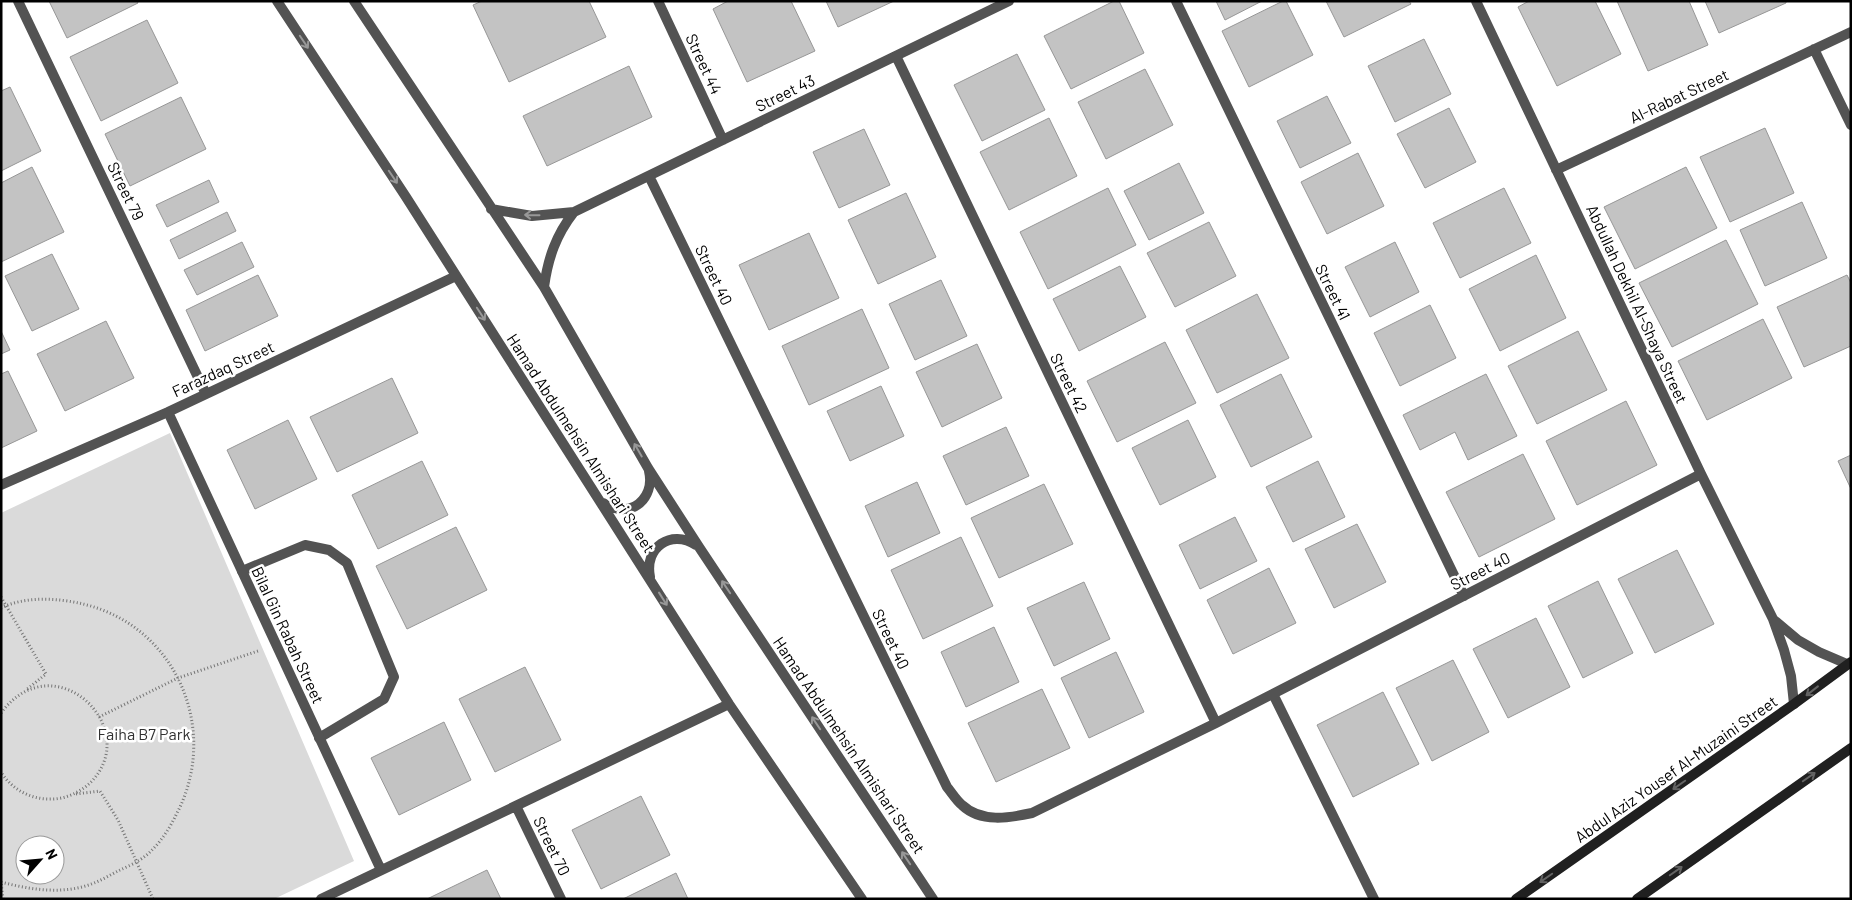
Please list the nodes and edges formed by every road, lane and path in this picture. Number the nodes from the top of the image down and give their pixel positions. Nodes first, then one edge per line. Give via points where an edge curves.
1 (18, 1) edge
2 (277, 1) edge
3 (354, 1) edge
4 (658, 1) edge
5 (1009, 1) edge
6 (1176, 1) edge
7 (1476, 1) edge
8 (1851, 32) edge
9 (1814, 49) junction
10 (896, 56) junction
11 (1851, 125) edge
12 (723, 140) junction
13 (1556, 170) junction
14 (648, 176) junction
15 (491, 209) junction
16 (574, 212) junction
17 (456, 276) junction
18 (544, 287) junction
19 (206, 394) junction
20 (168, 412) junction
21 (648, 468) junction
22 (1701, 474) junction
23 (1, 485) edge
24 (602, 503) junction
25 (699, 547) junction
26 (242, 571) junction
27 (651, 580) junction
28 (1464, 596) junction
29 (1, 597) edge
30 (6, 606) junction
31 (1, 608) edge
32 (1773, 619) junction
33 (276, 645) junction
34 (1849, 663) edge
35 (178, 678) junction
36 (22, 693) junction
37 (1273, 694) junction
38 (729, 704) junction
39 (1794, 704) junction
40 (1, 713) edge
41 (100, 717) junction
42 (1216, 723) junction
43 (319, 738) junction
44 (1851, 748) edge
45 (1, 772) edge
46 (73, 795) junction
47 (516, 806) junction
48 (136, 862) junction
49 (381, 870) junction
50 (3, 899) edge
51 (153, 899) edge
52 (321, 899) edge
53 (561, 899) edge
54 (862, 899) edge
55 (932, 899) edge
56 (1374, 899) edge
57 (1516, 899) edge
58 (1636, 899) edge

1 - 19 street, Street 79
2 -> 17 street, Hamad Abdulmehsin Almishari Street
3 - 15 street, Hamad Abdulmehsin Almishari Street
4 - 12 street, Street 44
5 - 10 street, Street 43
6 - 28 street, Street 41
7 - 13 street, Abdullah Dekhil Al-Shaya Street
8 - 9 street, Al-Rabat Street
9 - 11 street
9 - 13 street, Al-Rabat Street
10 - 12 street, Street 43
10 - 42 street, Street 42
12 - 14 street, Street 43
13 - 22 street, Abdullah Dekhil Al-Shaya Street
14 - 16 street, Street 43
14 - 42 street, Street 40 via 947,787 963,806 982,816 1005,819 1032,813
16 -> 15 street, Street 43 via 532,216
15 - 18 street, Hamad Abdulmehsin Almishari Street
16 - 18 street, Street 43 via 553,247
17 - 19 street, Farazdaq Street
17 -> 24 street, Hamad Abdulmehsin Almishari Street
21 -> 18 street, Hamad Abdulmehsin Almishari Street
19 - 20 street, Farazdaq Street
20 - 23 street, Farazdaq Street
20 - 26 street, Bilal Gin Rabah Street
21 - 24 street via 651,480 648,494 640,504 627,509
21 - 25 street, Hamad Abdulmehsin Almishari Street
22 - 28 street, Street 40
22 - 32 street, Abdullah Dekhil Al-Shaya Street
24 - 27 street, Hamad Abdulmehsin Almishari Street
25 - 27 street via 688,540 674,538 661,544 652,554 648,567
55 -> 25 street, Hamad Abdulmehsin Almishari Street
26 - 33 street, Bilal Gin Rabah Street
26 - 43 street via 305,545 329,550 348,563 394,677 384,699
27 -> 38 street, Hamad Abdulmehsin Almishari Street
28 - 37 street, Street 40
29 - 30 path
30 - 31 path
30 - 35 path via 50,599 94,606 115,615 152,642
30 - 36 path via 46,674
32 - 34 street, Abdullah Dekhil Al-Shaya Street via 1798,640
32 - 39 street, Abdullah Dekhil Al-Shaya Street via 1791,676
33 - 35 path
33 - 43 street, Bilal Gin Rabah Street
34 -> 39 street, Abdul Aziz Yousef Al-Muzaini Street
35 - 41 path
35 - 48 path via 194,726 191,778 184,802 172,824 156,845
36 - 40 path
36 - 41 path via 37,687 62,687 84,698
37 - 42 street, Street 40
37 - 56 street
38 - 47 street
38 - 54 street, Hamad Abdulmehsin Almishari Street
39 -> 57 street, Abdul Aziz Yousef Al-Muzaini Street
41 - 46 path via 105,733 104,758 93,780
43 - 49 street, Bilal Gin Rabah Street
58 -> 44 street
45 - 46 path via 10,784 35,798
46 - 48 path via 100,791 118,820
47 - 49 street
47 - 53 street, Street 70
48 - 50 path via 94,884 71,889 24,888 1,882
48 - 51 path
49 - 52 street

